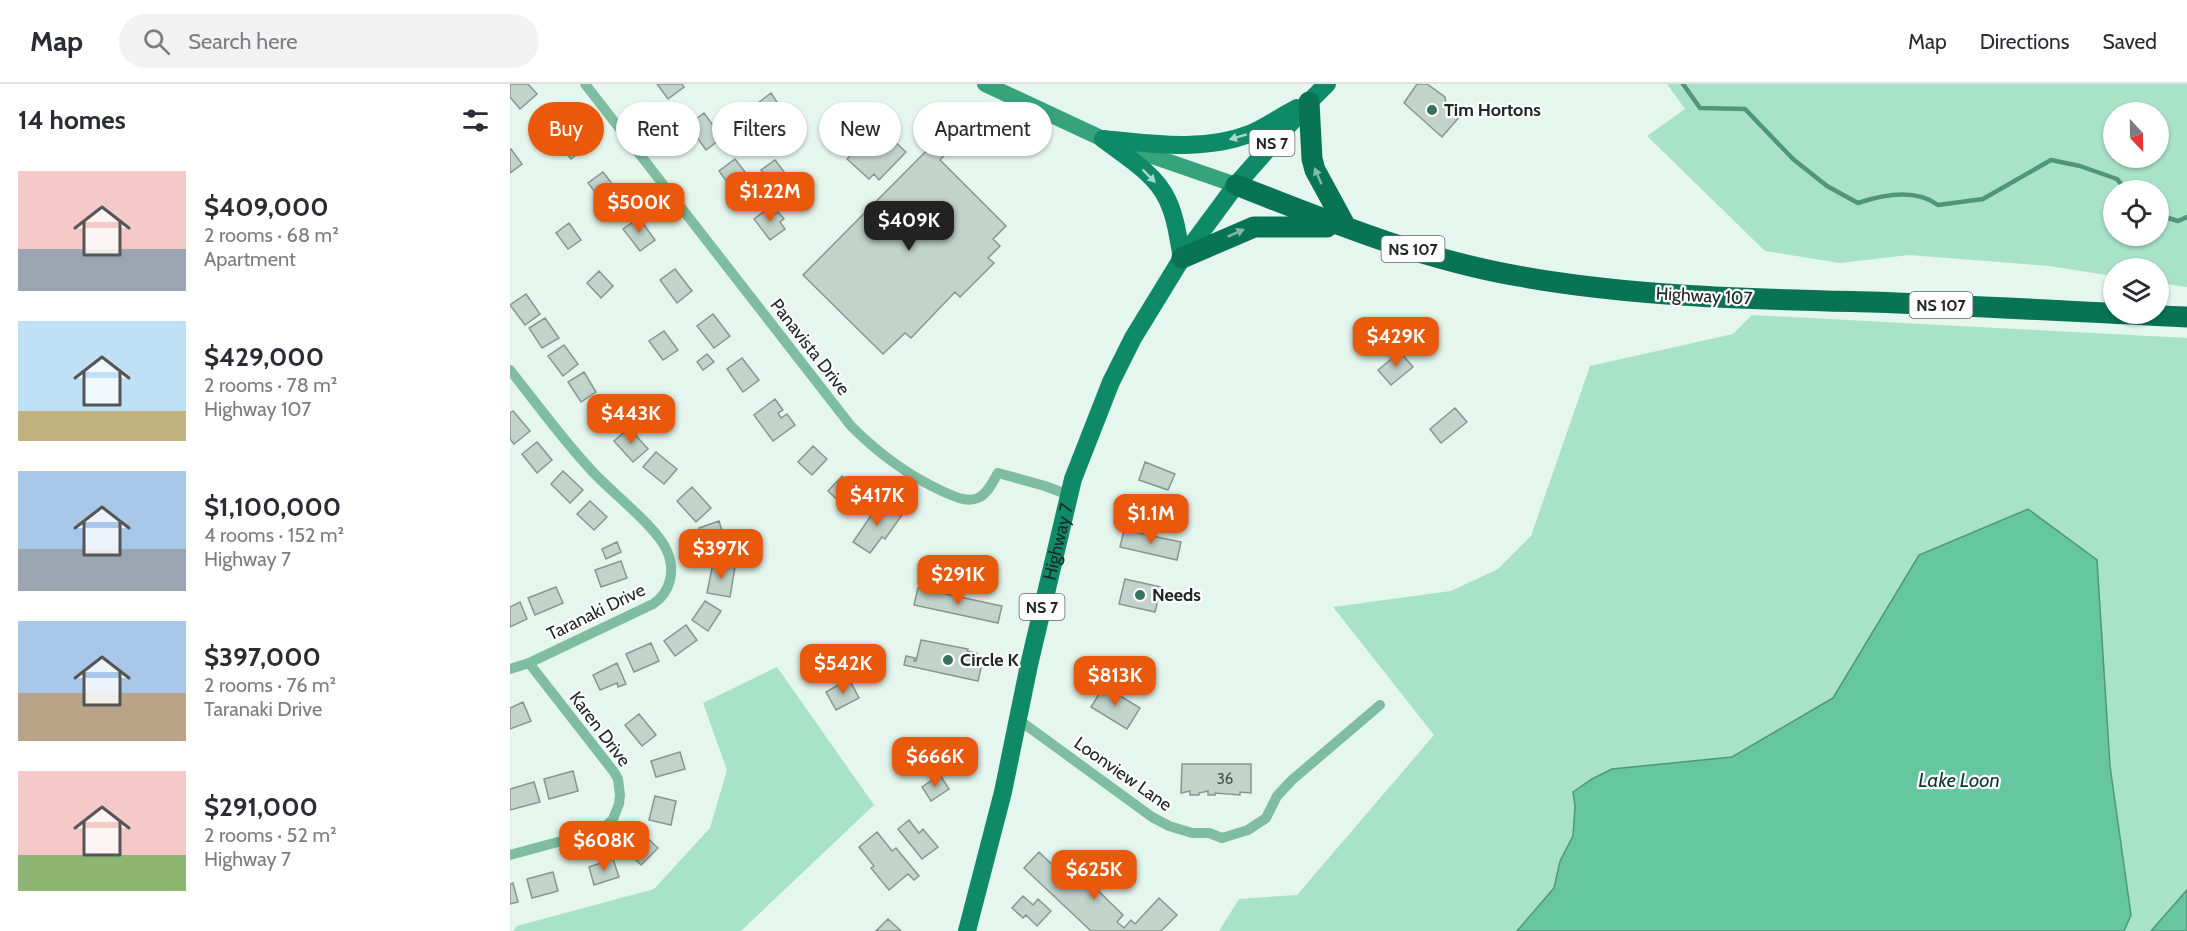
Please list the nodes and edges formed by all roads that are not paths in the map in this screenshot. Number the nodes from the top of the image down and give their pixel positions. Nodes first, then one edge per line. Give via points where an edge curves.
1 (585, 84) edge
2 (985, 84) edge
3 (1327, 84) edge
4 (1309, 102) junction
5 (1103, 140) junction
6 (1236, 185) junction
7 (1346, 227) junction
8 (1182, 258) junction
9 (2187, 317) edge
10 (510, 370) edge
11 (1069, 495) junction
12 (529, 663) junction
13 (510, 669) edge
14 (1380, 705) dead end
15 (1018, 720) junction
16 (510, 855) edge
17 (967, 931) edge

1 - 11 street, Panavista Drive via 851,426 882,455 926,483 965,500 982,496 998,473
2 - 5 main road
3 - 4 main road, NS 7
4 -> 5 main road via 1252,132 1208,144 1175,146
4 - 6 main road, NS 7
7 -> 4 highway via 1315,170
5 - 6 main road
5 -> 8 main road via 1160,187 1172,210
6 - 7 highway, Highway 107 / NS 107
6 - 8 main road, Highway 7 / NS 7
8 -> 7 highway via 1254,226
7 - 9 highway, Highway 107 / NS 107 via 1480,268 1616,290 1696,297
8 - 11 main road, Highway 7 / NS 7 via 1120,364 1084,447
10 - 12 street, Taranaki Drive via 592,472 661,540 672,565 668,586 653,604
11 - 15 main road, Highway 7 / NS 7
12 - 13 street, Taranaki Drive
12 - 16 street, Karen Drive via 614,772 620,795 613,819 602,830
14 - 15 street, Loonview Lane via 1292,780 1277,796 1266,818 1248,830 1222,838 1192,833 1152,817
15 - 17 main road, Highway 7 / NS 7

